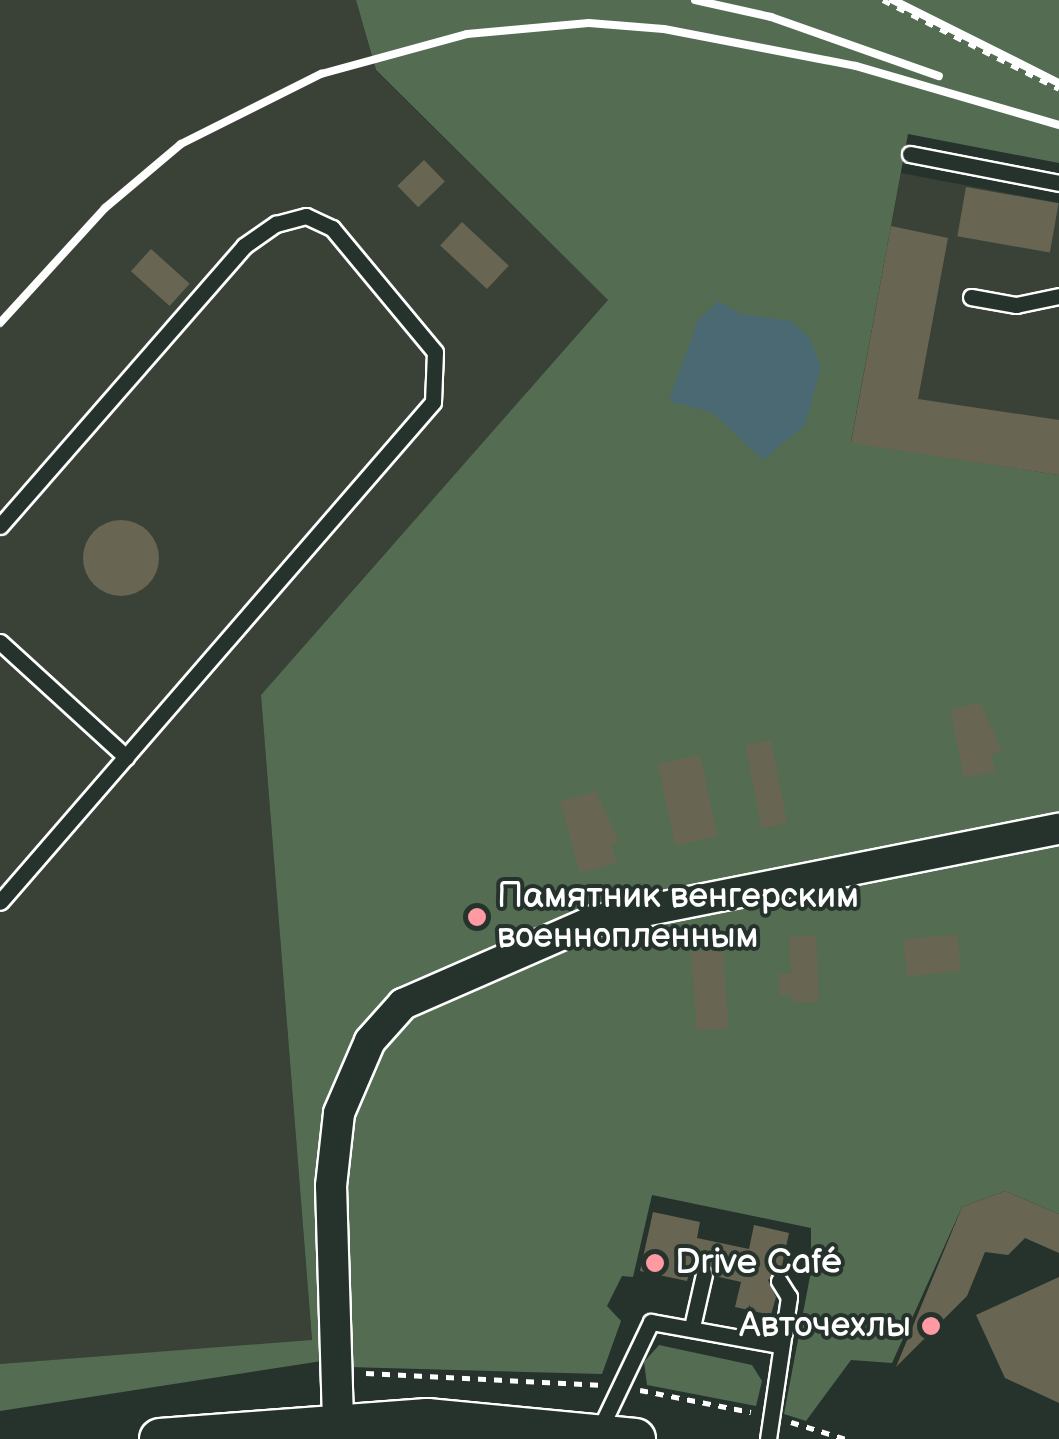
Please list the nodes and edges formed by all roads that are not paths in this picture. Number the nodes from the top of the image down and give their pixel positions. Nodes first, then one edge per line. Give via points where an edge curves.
1 (910, 154) dead end
2 (1059, 183) edge
3 (1059, 296) edge
4 (971, 297) dead end
5 (0, 526) edge
6 (0, 642) edge
7 (126, 758) junction
8 (1059, 829) edge
9 (0, 902) edge
10 (704, 1274) dead end
11 (779, 1281) dead end
12 (692, 1327) junction
13 (779, 1344) junction
14 (338, 1421) junction
15 (617, 1436) edge
16 (160, 1439) edge
17 (768, 1439) edge

1 - 2 lane
3 - 4 lane via 1016,305
5 - 7 lane via 244,246 276,224 306,216 332,228 435,352 434,402
6 - 7 lane
7 - 9 lane
8 - 14 street via 593,921 403,1004 370,1040 339,1113 331,1186
10 - 12 lane
11 - 13 lane via 790,1293
12 - 13 lane
12 - 15 lane via 655,1321 644,1328
13 - 17 lane
14 - 15 main road
14 - 16 main road

